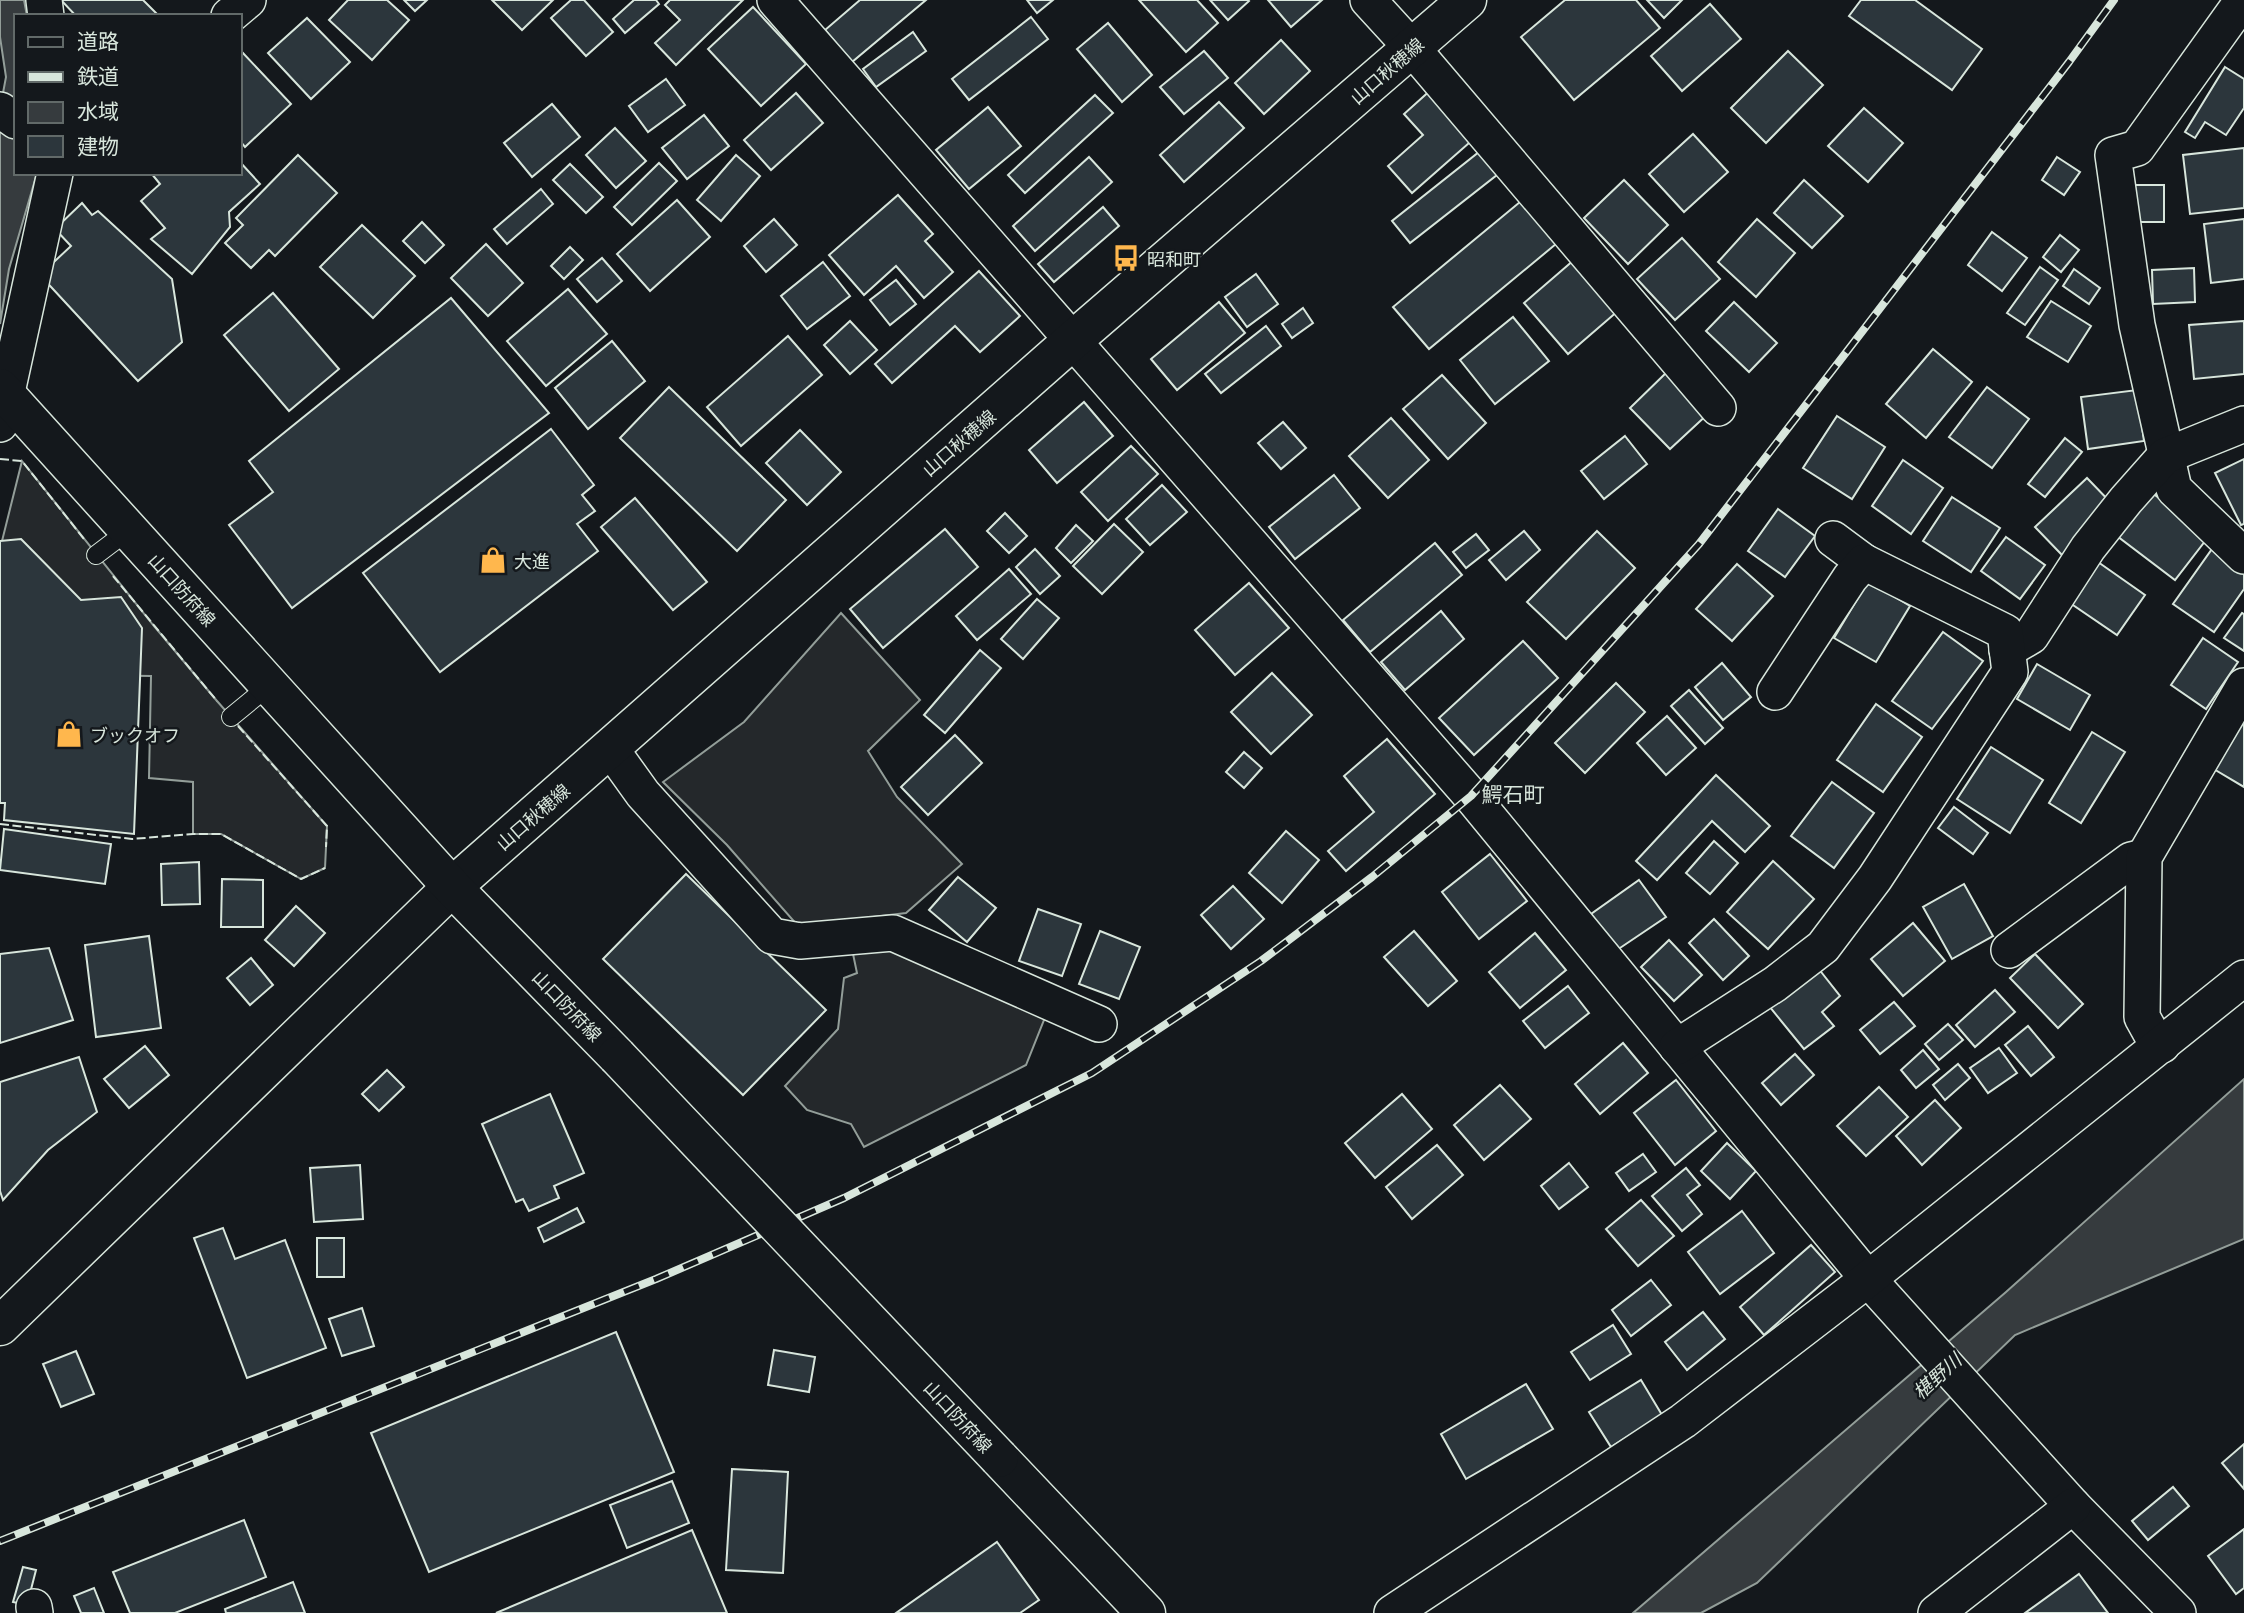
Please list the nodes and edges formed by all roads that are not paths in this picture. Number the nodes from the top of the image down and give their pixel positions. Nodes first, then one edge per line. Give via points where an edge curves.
1 (248, 0) edge
2 (775, 0) edge
3 (1368, 0) edge
4 (1467, 0) edge
5 (2243, 0) edge
6 (231, 14) edge
7 (1412, 48) junction
8 (55, 175) edge
9 (1072, 341) junction
10 (3, 402) edge
11 (1717, 408) dead end
12 (2244, 424) edge
13 (2165, 456) junction
14 (129, 530) junction
15 (1833, 539) dead end
16 (96, 555) dead end
17 (2244, 556) edge
18 (1864, 562) junction
19 (2007, 650) junction
20 (270, 685) junction
21 (2244, 686) edge
22 (1775, 692) dead end
23 (231, 717) dead end
24 (610, 748) junction
25 (2144, 857) junction
26 (452, 887) junction
27 (2009, 950) dead end
28 (2244, 978) edge
29 (1099, 1024) dead end
30 (2162, 1045) junction
31 (1677, 1047) junction
32 (1876, 1287) junction
33 (0, 1326) edge
34 (2067, 1499) junction
35 (1146, 1613) edge
36 (1392, 1613) edge
37 (1936, 1613) edge
38 (2178, 1613) edge

1 - 6 street
2 - 9 street
3 - 7 street
4 - 7 main road, 山口秋穂線
5 - 13 street via 2137,148 2113,155 2137,325
7 - 9 main road, 山口秋穂線
7 - 11 street
8 - 10 street
9 - 24 main road, 山口秋穂線
9 - 31 street via 1471,796
10 - 14 main road, 山口防府線
12 - 13 street
13 - 17 street via 2174,489
13 - 19 street via 2088,548 2031,636
14 - 16 lane
14 - 20 main road, 山口防府線
15 - 18 street
18 - 19 street via 2005,632
18 - 22 street
19 - 31 street via 2010,672 1875,878 1823,947
20 - 23 lane
20 - 26 main road, 山口防府線
21 - 25 street
24 - 26 main road, 山口秋穂線
24 - 29 street via 643,794 772,936 800,941 893,933
25 - 27 street via 2131,860
25 - 30 street via 2142,1017
26 - 33 main road, 山口秋穂線
26 - 35 main road, 山口防府線, bridge
28 - 30 street
30 - 32 street
31 - 32 street
32 - 34 street
32 - 36 street
34 - 37 street
34 - 38 street

